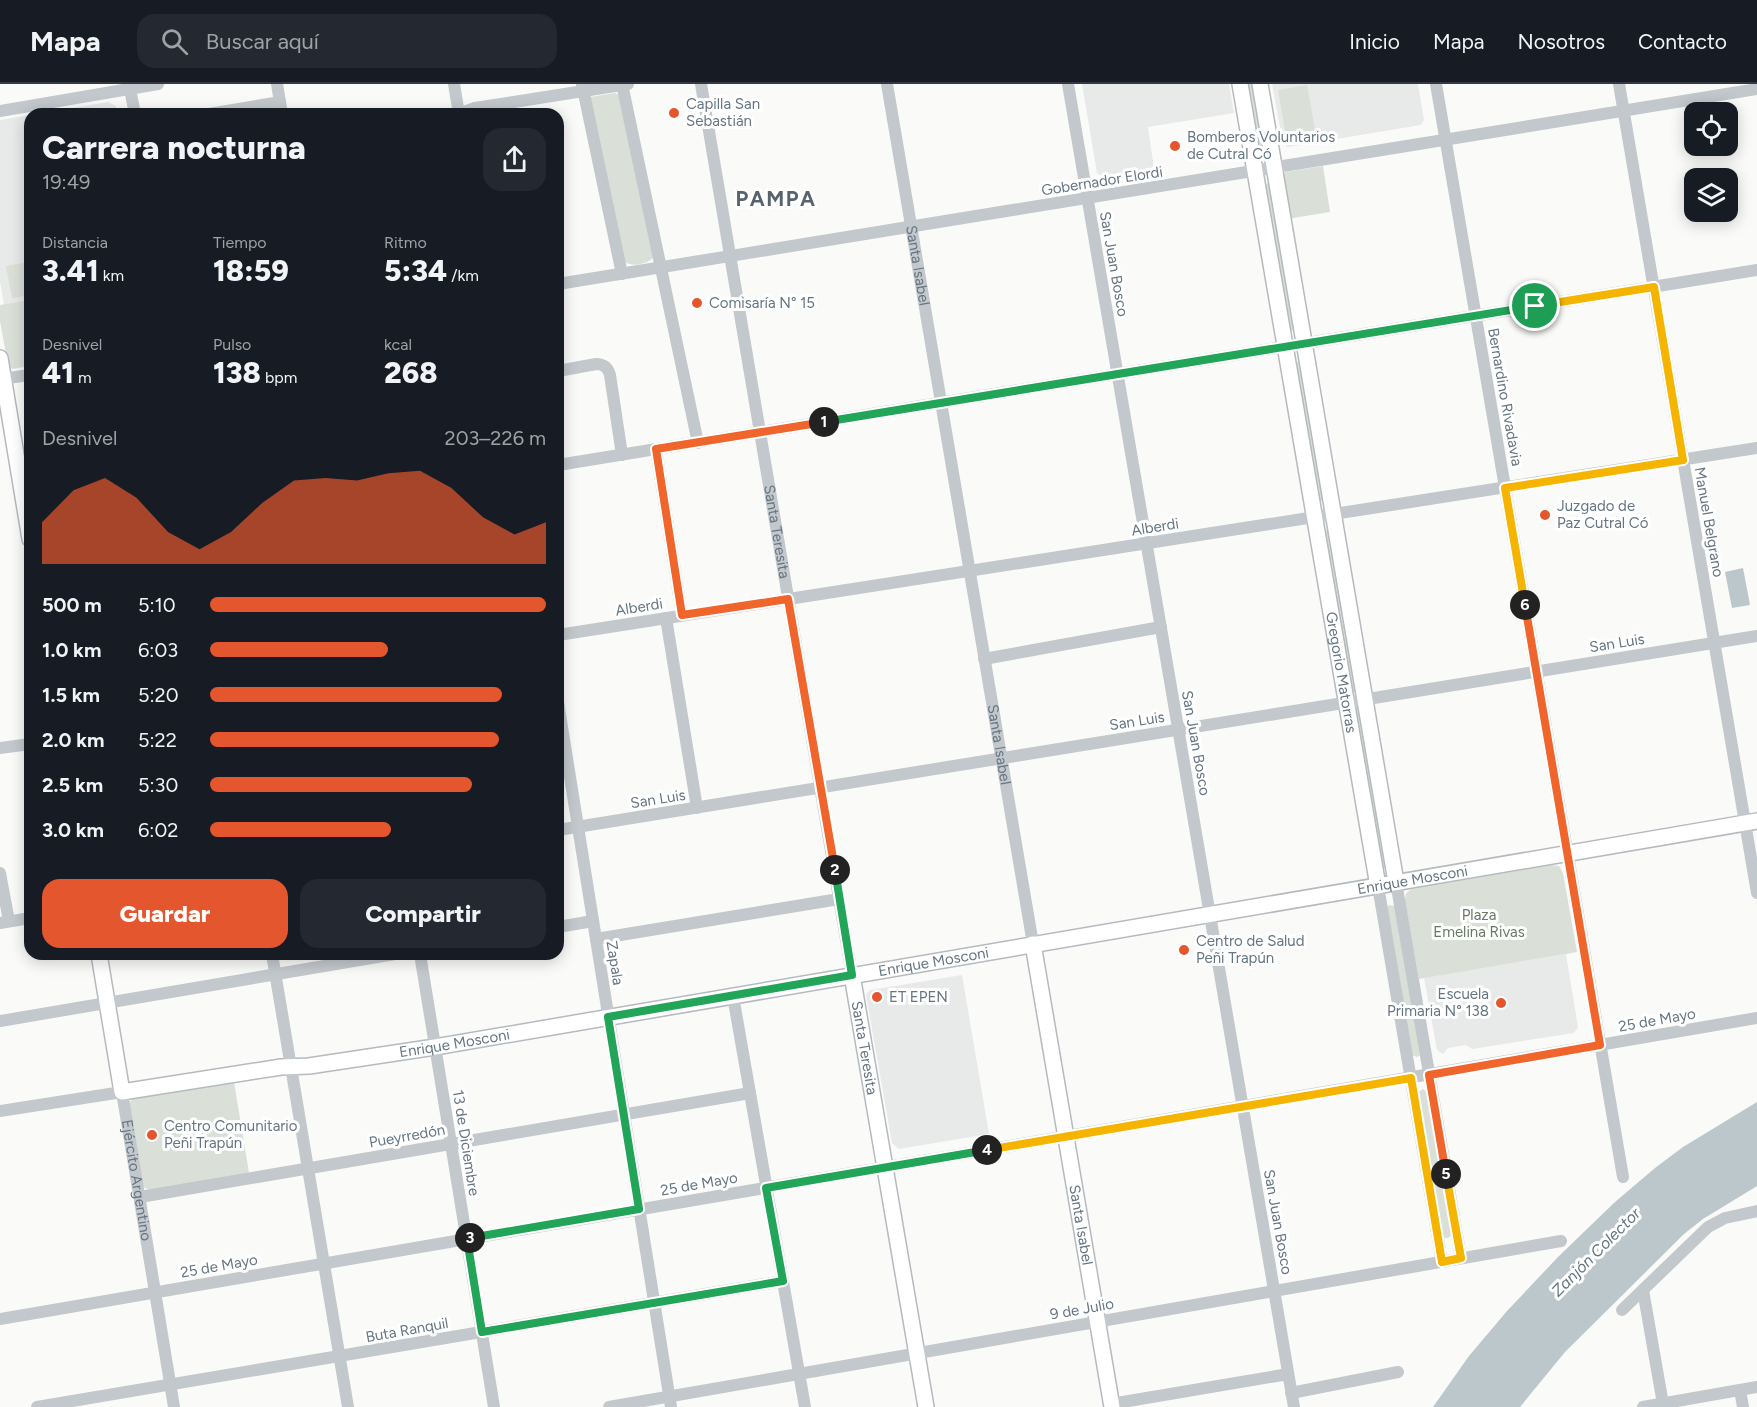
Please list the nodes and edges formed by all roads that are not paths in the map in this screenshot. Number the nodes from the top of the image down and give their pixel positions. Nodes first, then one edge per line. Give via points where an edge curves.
1 (158, 84) edge
2 (277, 84) edge
3 (454, 84) edge
4 (624, 84) edge
5 (700, 84) edge
6 (886, 84) edge
7 (1068, 84) edge
8 (1240, 84) edge
9 (1260, 84) edge
10 (1436, 84) edge
11 (1619, 84) edge
12 (130, 86) edge
13 (582, 87) edge
14 (1757, 89) edge
15 (134, 108) edge
16 (281, 108) edge
17 (457, 108) edge
18 (477, 108) edge
19 (0, 111) edge
20 (1624, 111) junction
21 (1446, 140) junction
22 (1274, 168) junction
23 (1255, 171) junction
24 (1088, 198) junction
25 (911, 227) junction
26 (730, 256) junction
27 (662, 267) junction
28 (1757, 270) edge
29 (622, 274) junction
30 (564, 283) edge
31 (1654, 287) junction
32 (1476, 316) junction
33 (1304, 344) junction
34 (1285, 347) junction
35 (0, 358) edge
36 (564, 370) edge
37 (1118, 374) junction
38 (24, 376) edge
39 (2, 379) edge
40 (941, 403) junction
41 (760, 432) junction
42 (698, 442) junction
43 (1757, 448) edge
44 (656, 449) junction
45 (622, 455) junction
46 (1683, 460) junction
47 (564, 464) edge
48 (1505, 488) junction
49 (24, 505) edge
50 (1333, 514) junction
51 (1315, 517) junction
52 (1147, 543) junction
53 (969, 571) junction
54 (788, 599) junction
55 (682, 615) junction
56 (666, 618) junction
57 (1161, 627) junction
58 (564, 634) edge
59 (1757, 636) edge
60 (1714, 643) junction
61 (984, 658) junction
62 (1536, 672) junction
63 (1365, 699) junction
64 (1346, 702) junction
65 (1178, 730) junction
66 (564, 740) edge
67 (24, 745) edge
68 (0, 748) edge
69 (1001, 758) junction
70 (820, 788) junction
71 (697, 808) junction
72 (1751, 822) edge
73 (578, 827) junction
74 (564, 829) edge
75 (1568, 853) junction
76 (0, 873) edge
77 (1396, 882) junction
78 (1378, 886) junction
79 (1757, 893) edge
80 (839, 899) junction
81 (1210, 914) junction
82 (24, 919) edge
83 (593, 921) junction
84 (4, 922) edge
85 (564, 926) edge
86 (596, 939) junction
87 (1033, 944) junction
88 (100, 960) edge
89 (273, 960) edge
90 (359, 960) edge
91 (421, 960) edge
92 (276, 974) junction
93 (852, 975) junction
94 (733, 996) junction
95 (107, 1003) junction
96 (608, 1017) junction
97 (1757, 1018) edge
98 (0, 1021) edge
99 (1600, 1045) junction
100 (435, 1047) junction
101 (291, 1067) junction
102 (1429, 1075) junction
103 (1411, 1078) junction
104 (122, 1092) junction
105 (750, 1093) junction
106 (1243, 1106) junction
107 (0, 1111) edge
108 (624, 1114) junction
109 (1066, 1136) junction
110 (451, 1144) junction
111 (885, 1167) junction
112 (308, 1168) junction
113 (1623, 1177) dead end
114 (766, 1188) junction
115 (140, 1197) junction
116 (639, 1209) junction
117 (1757, 1211) edge
118 (467, 1239) junction
119 (1561, 1241) dead end
120 (1461, 1258) junction
121 (1442, 1262) junction
122 (323, 1263) junction
123 (783, 1281) junction
124 (1643, 1290) junction
125 (1274, 1291) junction
126 (155, 1292) junction
127 (654, 1303) junction
128 (1622, 1310) dead end
129 (0, 1319) edge
130 (1097, 1322) junction
131 (482, 1332) junction
132 (917, 1353) junction
133 (339, 1356) junction
134 (1398, 1372) dead end
135 (799, 1374) junction
136 (1288, 1374) junction
137 (170, 1384) junction
138 (1757, 1387) edge
139 (1740, 1390) junction
140 (1291, 1393) junction
141 (670, 1402) edge
142 (1112, 1405) edge
143 (1652, 1406) edge
144 (37, 1407) edge
145 (174, 1407) edge
146 (348, 1407) edge
147 (495, 1407) edge
148 (609, 1407) edge
149 (805, 1407) edge
150 (926, 1407) edge
151 (1294, 1407) edge
152 (1743, 1407) edge

1 - 12 street
2 - 16 street
3 - 17 street
4 - 13 street
4 - 27 street
5 - 26 street, Santa Teresita
6 - 25 street, Santa Isabel
7 - 24 street, San Juan Bosco
8 - 23 main road, Gregorio Matorras
9 - 22 main road, Gregorio Matorras
10 - 21 street, Bernardino Rivadavia
11 - 20 street, Manuel Belgrano
12 - 15 street
12 - 19 street
13 - 18 street
13 - 29 street
14 - 20 street, Gobernador Elordi
20 - 21 street, Gobernador Elordi
20 - 31 street, Manuel Belgrano
21 - 22 street, Gobernador Elordi
21 - 32 street, Bernardino Rivadavia
22 - 23 street, Gobernador Elordi
22 - 33 main road, Gregorio Matorras
23 - 24 street, Gobernador Elordi
23 - 34 main road, Gregorio Matorras
24 - 25 street, Gobernador Elordi
24 - 37 street, San Juan Bosco
25 - 26 street, Gobernador Elordi
25 - 40 street, Santa Isabel
26 - 27 street, Gobernador Elordi
26 - 41 street, Santa Teresita
27 - 29 street, Gobernador Elordi
27 - 42 street
28 - 31 street
29 - 30 street, Gobernador Elordi
31 - 32 street
31 - 46 street, Manuel Belgrano
32 - 33 street
32 - 48 street, Bernardino Rivadavia
33 - 34 street
33 - 50 main road, Gregorio Matorras
34 - 37 street
34 - 51 main road, Gregorio Matorras
35 - 39 main road
36 - 45 street via 596,364 608,369
37 - 40 street
37 - 52 street, San Juan Bosco
38 - 39 street
39 - 49 main road
40 - 41 street
40 - 53 street, Santa Isabel
41 - 42 street
41 - 54 street, Santa Teresita
42 - 44 street
43 - 46 street, Alberdi
44 - 45 street
44 - 55 street
45 - 47 street
46 - 48 street, Alberdi
46 - 60 street, Manuel Belgrano
48 - 50 street, Alberdi
48 - 62 street, Bernardino Rivadavia
50 - 51 street, Alberdi
50 - 63 main road, Gregorio Matorras
51 - 52 street, Alberdi
51 - 64 main road, Gregorio Matorras
52 - 53 street, Alberdi
52 - 57 street, San Juan Bosco
53 - 54 street, Alberdi
53 - 61 street, Santa Isabel
54 - 55 street, Alberdi
54 - 70 street, Santa Teresita
55 - 56 street, Alberdi
56 - 58 street, Alberdi
56 - 71 street
57 - 61 street
57 - 65 street, San Juan Bosco
59 - 60 street, San Luis
60 - 62 street, San Luis
60 - 72 street, Manuel Belgrano
61 - 69 street, Santa Isabel
62 - 63 street, San Luis
62 - 75 street, Bernardino Rivadavia
63 - 64 street, San Luis
63 - 77 main road, Gregorio Matorras
64 - 65 street, San Luis
64 - 78 main road, Gregorio Matorras
65 - 69 street, San Luis
65 - 81 street, San Juan Bosco
66 - 73 street, Zapala
67 - 68 street
69 - 70 street, San Luis
69 - 87 street, Santa Isabel
70 - 71 street, San Luis
70 - 80 street, Santa Teresita
71 - 73 street, San Luis
72 - 75 main road, Enrique Mosconi
72 - 79 street, Manuel Belgrano
73 - 74 street, San Luis
73 - 83 street, Zapala
75 - 77 main road, Enrique Mosconi
75 - 99 street, Bernardino Rivadavia
76 - 84 street
77 - 78 main road, Enrique Mosconi
77 - 102 street, Gregorio Matorras
78 - 81 main road, Enrique Mosconi
78 - 103 street, Gregorio Matorras
80 - 86 street
80 - 93 street, Santa Teresita
81 - 87 main road, Enrique Mosconi
81 - 106 street, San Juan Bosco
82 - 84 street
83 - 85 street
83 - 86 street, Zapala
86 - 96 street, Zapala
87 - 93 main road, Enrique Mosconi
87 - 109 main road, Santa Isabel
88 - 95 main road, Ejército Argentino
89 - 92 street
90 - 92 street
91 - 100 street, 13 de Diciembre
92 - 95 street
92 - 101 street
93 - 94 main road, Enrique Mosconi
93 - 111 main road, Santa Teresita
94 - 96 main road, Enrique Mosconi
94 - 105 street
95 - 98 street
95 - 104 main road, Ejército Argentino
96 - 100 main road, Enrique Mosconi
96 - 108 street, Zapala
97 - 99 street, 25 de Mayo
99 - 102 street, 25 de Mayo
99 - 113 street, Bernardino Rivadavia
100 - 101 main road, Enrique Mosconi
100 - 110 street, 13 de Diciembre
101 - 104 main road, Enrique Mosconi
101 - 112 street
102 - 103 street, 25 de Mayo
102 - 120 street, Gregorio Matorras
103 - 106 street, 25 de Mayo
103 - 121 street, Gregorio Matorras
104 - 107 street, Enrique Mosconi
104 - 115 street, Ejército Argentino
105 - 108 street, Pueyrredón
105 - 114 street
106 - 109 street, 25 de Mayo
106 - 125 street, San Juan Bosco
108 - 110 street, Pueyrredón
108 - 116 street, Zapala
109 - 111 street, 25 de Mayo
109 - 130 main road, Santa Isabel
110 - 112 street, Pueyrredón
110 - 118 street, 13 de Diciembre
111 - 114 street, 25 de Mayo
111 - 132 main road, Santa Teresita
112 - 115 street, Pueyrredón
112 - 122 street
114 - 116 street, 25 de Mayo
114 - 123 street
115 - 126 street, Ejército Argentino
116 - 118 street, 25 de Mayo
116 - 127 street, Zapala
117 - 124 street via 1714,1223
118 - 122 street, 25 de Mayo
118 - 131 street, 13 de Diciembre
119 - 120 street, 9 de Julio
120 - 121 street, 9 de Julio
121 - 125 street, 9 de Julio
122 - 126 street, 25 de Mayo
122 - 133 street
123 - 127 street, Buta Ranquil
123 - 135 street
124 - 128 street
124 - 143 street
125 - 130 street, 9 de Julio
125 - 136 street, San Juan Bosco
126 - 129 street, 25 de Mayo
126 - 137 street, Ejército Argentino
127 - 131 street, Buta Ranquil
127 - 141 street, Zapala
130 - 132 street, 9 de Julio
130 - 142 main road, Santa Isabel
131 - 133 street, Buta Ranquil
131 - 147 street, 13 de Diciembre
132 - 135 street, 9 de Julio
132 - 150 main road, Santa Teresita
133 - 137 street, Buta Ranquil
133 - 146 street
134 - 140 street
135 - 141 street, 9 de Julio
135 - 149 street
136 - 140 street, San Juan Bosco
136 - 142 street
137 - 144 street, Buta Ranquil
137 - 145 street, Ejército Argentino
138 - 139 street
139 - 143 street
139 - 152 street
140 - 151 street, San Juan Bosco
141 - 148 street, 9 de Julio

